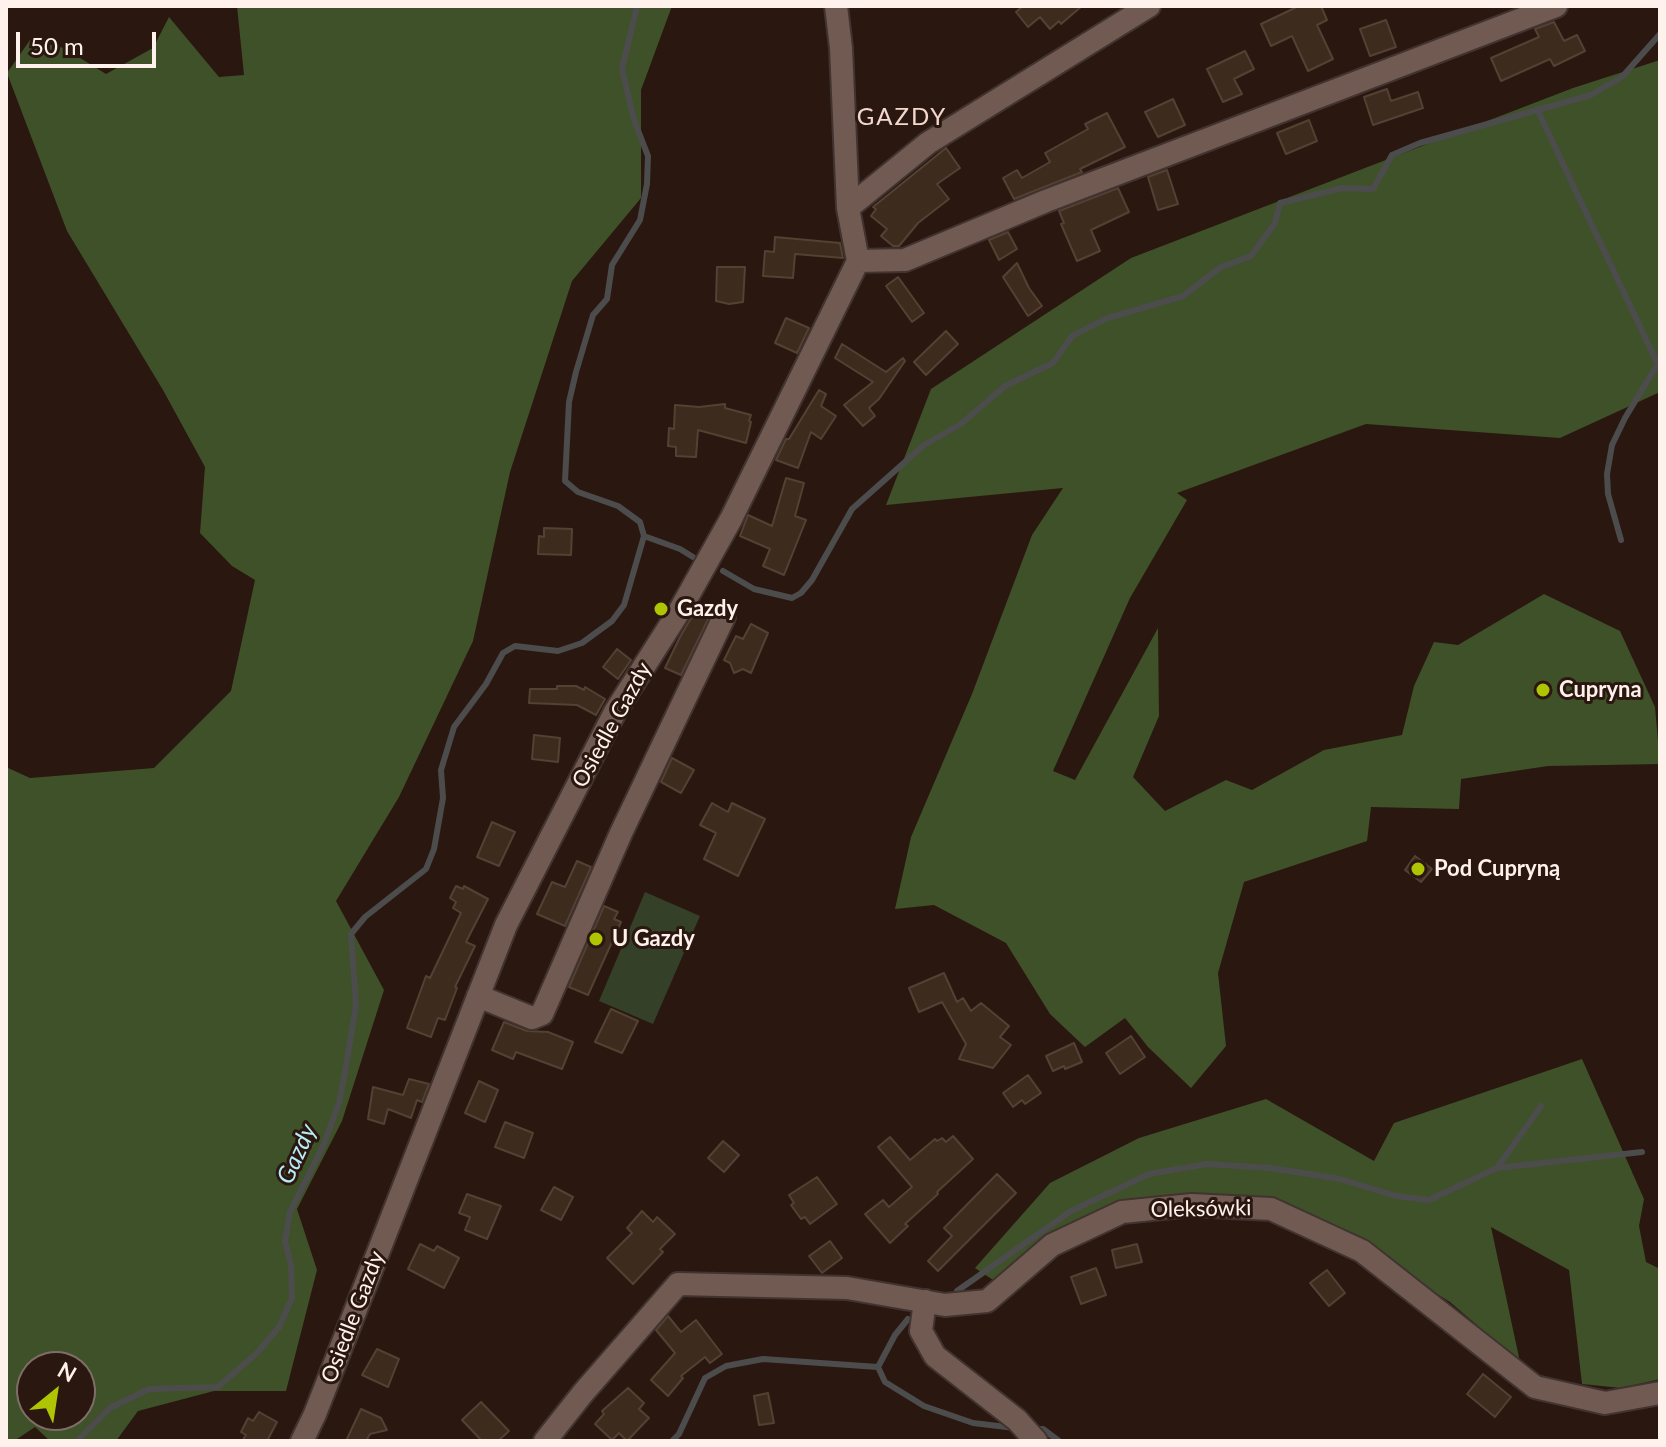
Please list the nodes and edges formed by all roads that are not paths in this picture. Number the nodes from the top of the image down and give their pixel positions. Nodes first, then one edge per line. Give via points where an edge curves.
1 (836, 6) edge
2 (1149, 6) edge
3 (1556, 6) edge
4 (848, 208) junction
5 (858, 261) junction
6 (724, 617) dead end
7 (478, 996) junction
8 (925, 1301) junction
9 (1660, 1393) edge
10 (1028, 1432) edge
11 (302, 1441) edge
12 (545, 1441) edge

1 - 4 street
2 - 4 street via 928,143
3 - 5 street via 905,260
4 - 5 street
5 - 7 street, Osiedle Gazdy via 731,519 608,727 506,925
6 - 7 street via 542,1014 532,1018
7 - 11 street, Osiedle Gazdy
8 - 9 street, Oleksówki via 987,1301 1052,1245 1122,1212 1192,1205 1271,1209 1362,1251 1535,1387 1605,1403
8 - 10 street via 921,1331 935,1356
8 - 12 street, Oleksówki via 847,1288 678,1284

